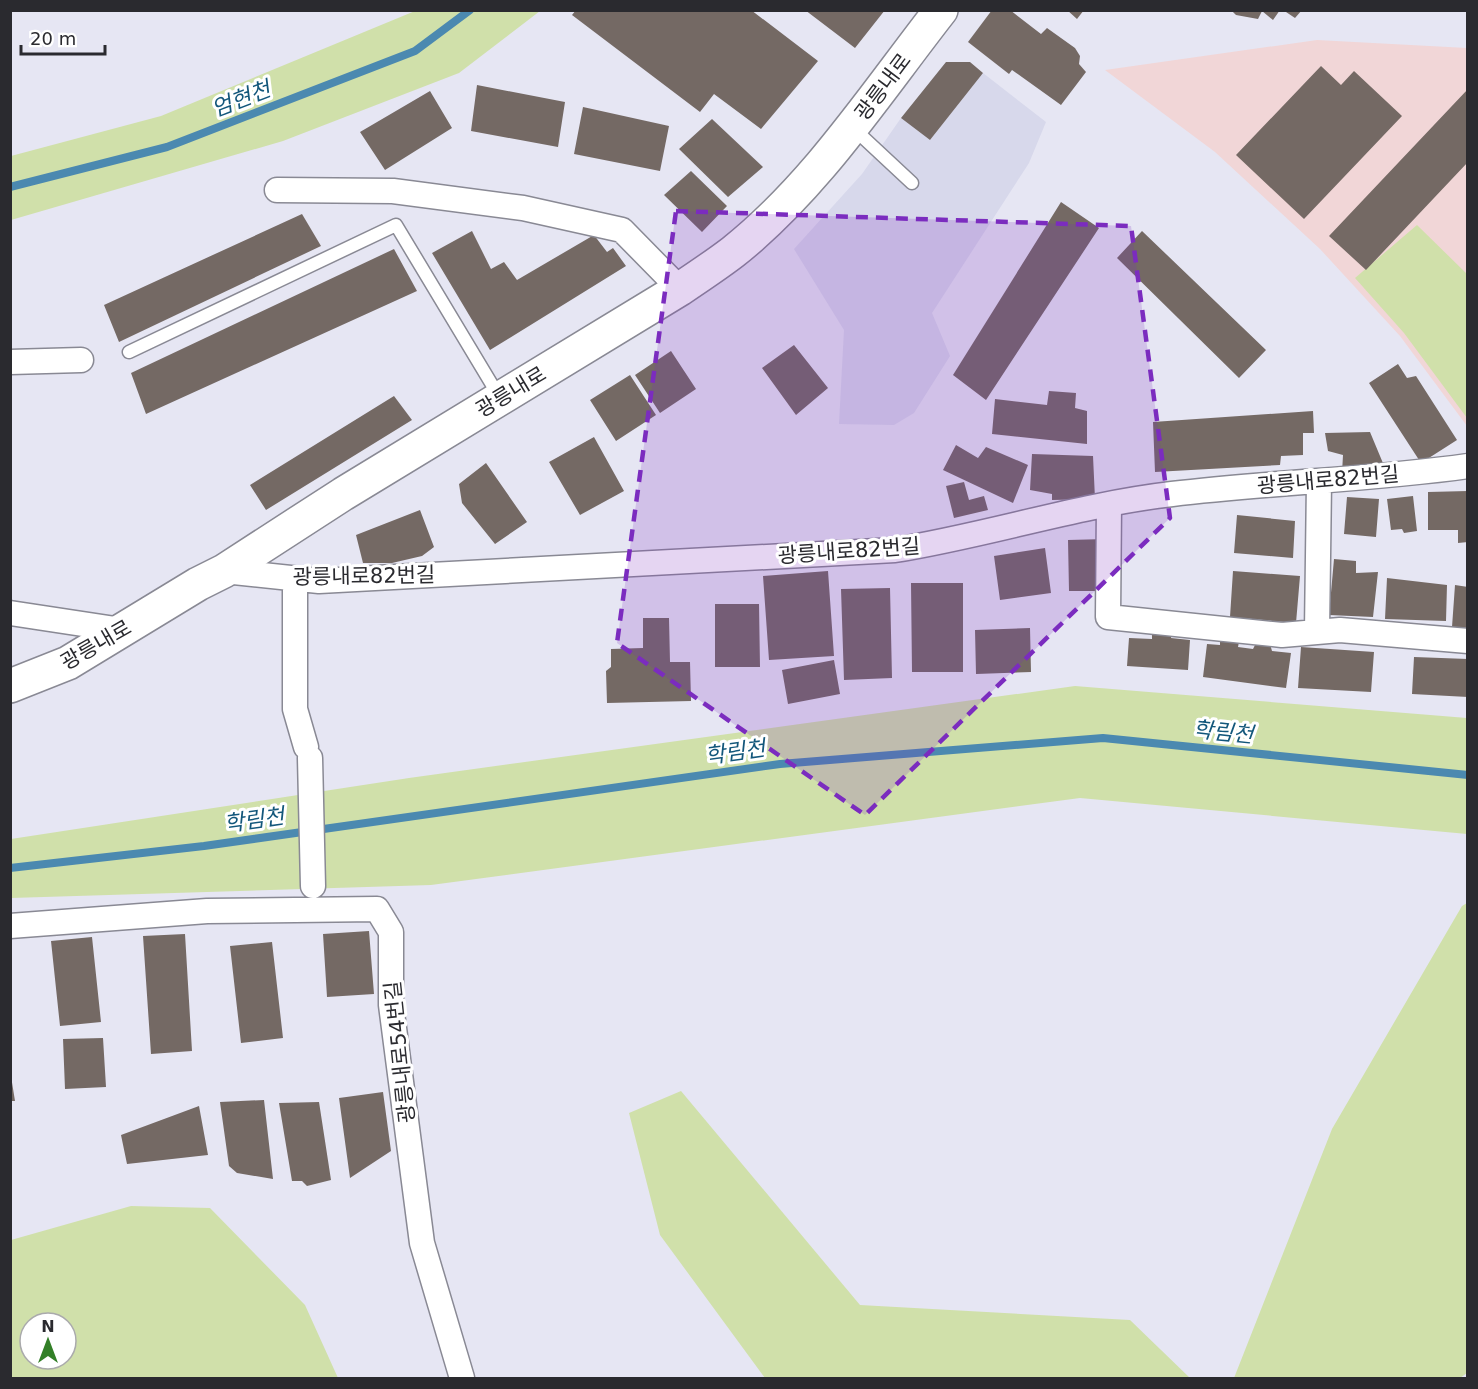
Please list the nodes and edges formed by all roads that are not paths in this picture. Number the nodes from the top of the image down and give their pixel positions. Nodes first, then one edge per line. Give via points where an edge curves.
1 (941, 10) edge
2 (852, 127) junction
3 (912, 183) dead end
4 (277, 190) dead end
5 (680, 289) junction
6 (129, 352) dead end
7 (81, 360) dead end
8 (10, 362) edge
9 (501, 399) junction
10 (1467, 466) edge
11 (1318, 482) junction
12 (1109, 504) junction
13 (224, 571) junction
14 (295, 579) junction
15 (10, 614) edge
16 (122, 630) junction
17 (1317, 631) junction
18 (1467, 641) edge
19 (10, 686) edge
20 (314, 886) dead end
21 (10, 926) edge
22 (462, 1378) edge

1 - 2 street, 광릉내로
2 - 3 lane
2 - 5 street, 광릉내로 via 785,202 733,252
4 - 5 street via 393,191 523,208 622,230
5 - 9 street, 광릉내로
6 - 9 lane via 396,225
7 - 8 street
9 - 13 street, 광릉내로
10 - 11 street, 광릉내로82번길
11 - 12 street, 광릉내로82번길 via 1172,494
11 - 17 street
12 - 14 street, 광릉내로82번길 via 1025,520 942,543 895,550 341,580
12 - 17 street via 1108,617 1282,635
13 - 14 street, 광릉내로82번길
13 - 16 street, 광릉내로
14 - 20 street via 295,709 308,752
15 - 16 street
16 - 19 street, 광릉내로 via 68,663
17 - 18 street
21 - 22 street, 광릉내로54번길 via 207,911 377,909 391,932 391,1005 422,1243

